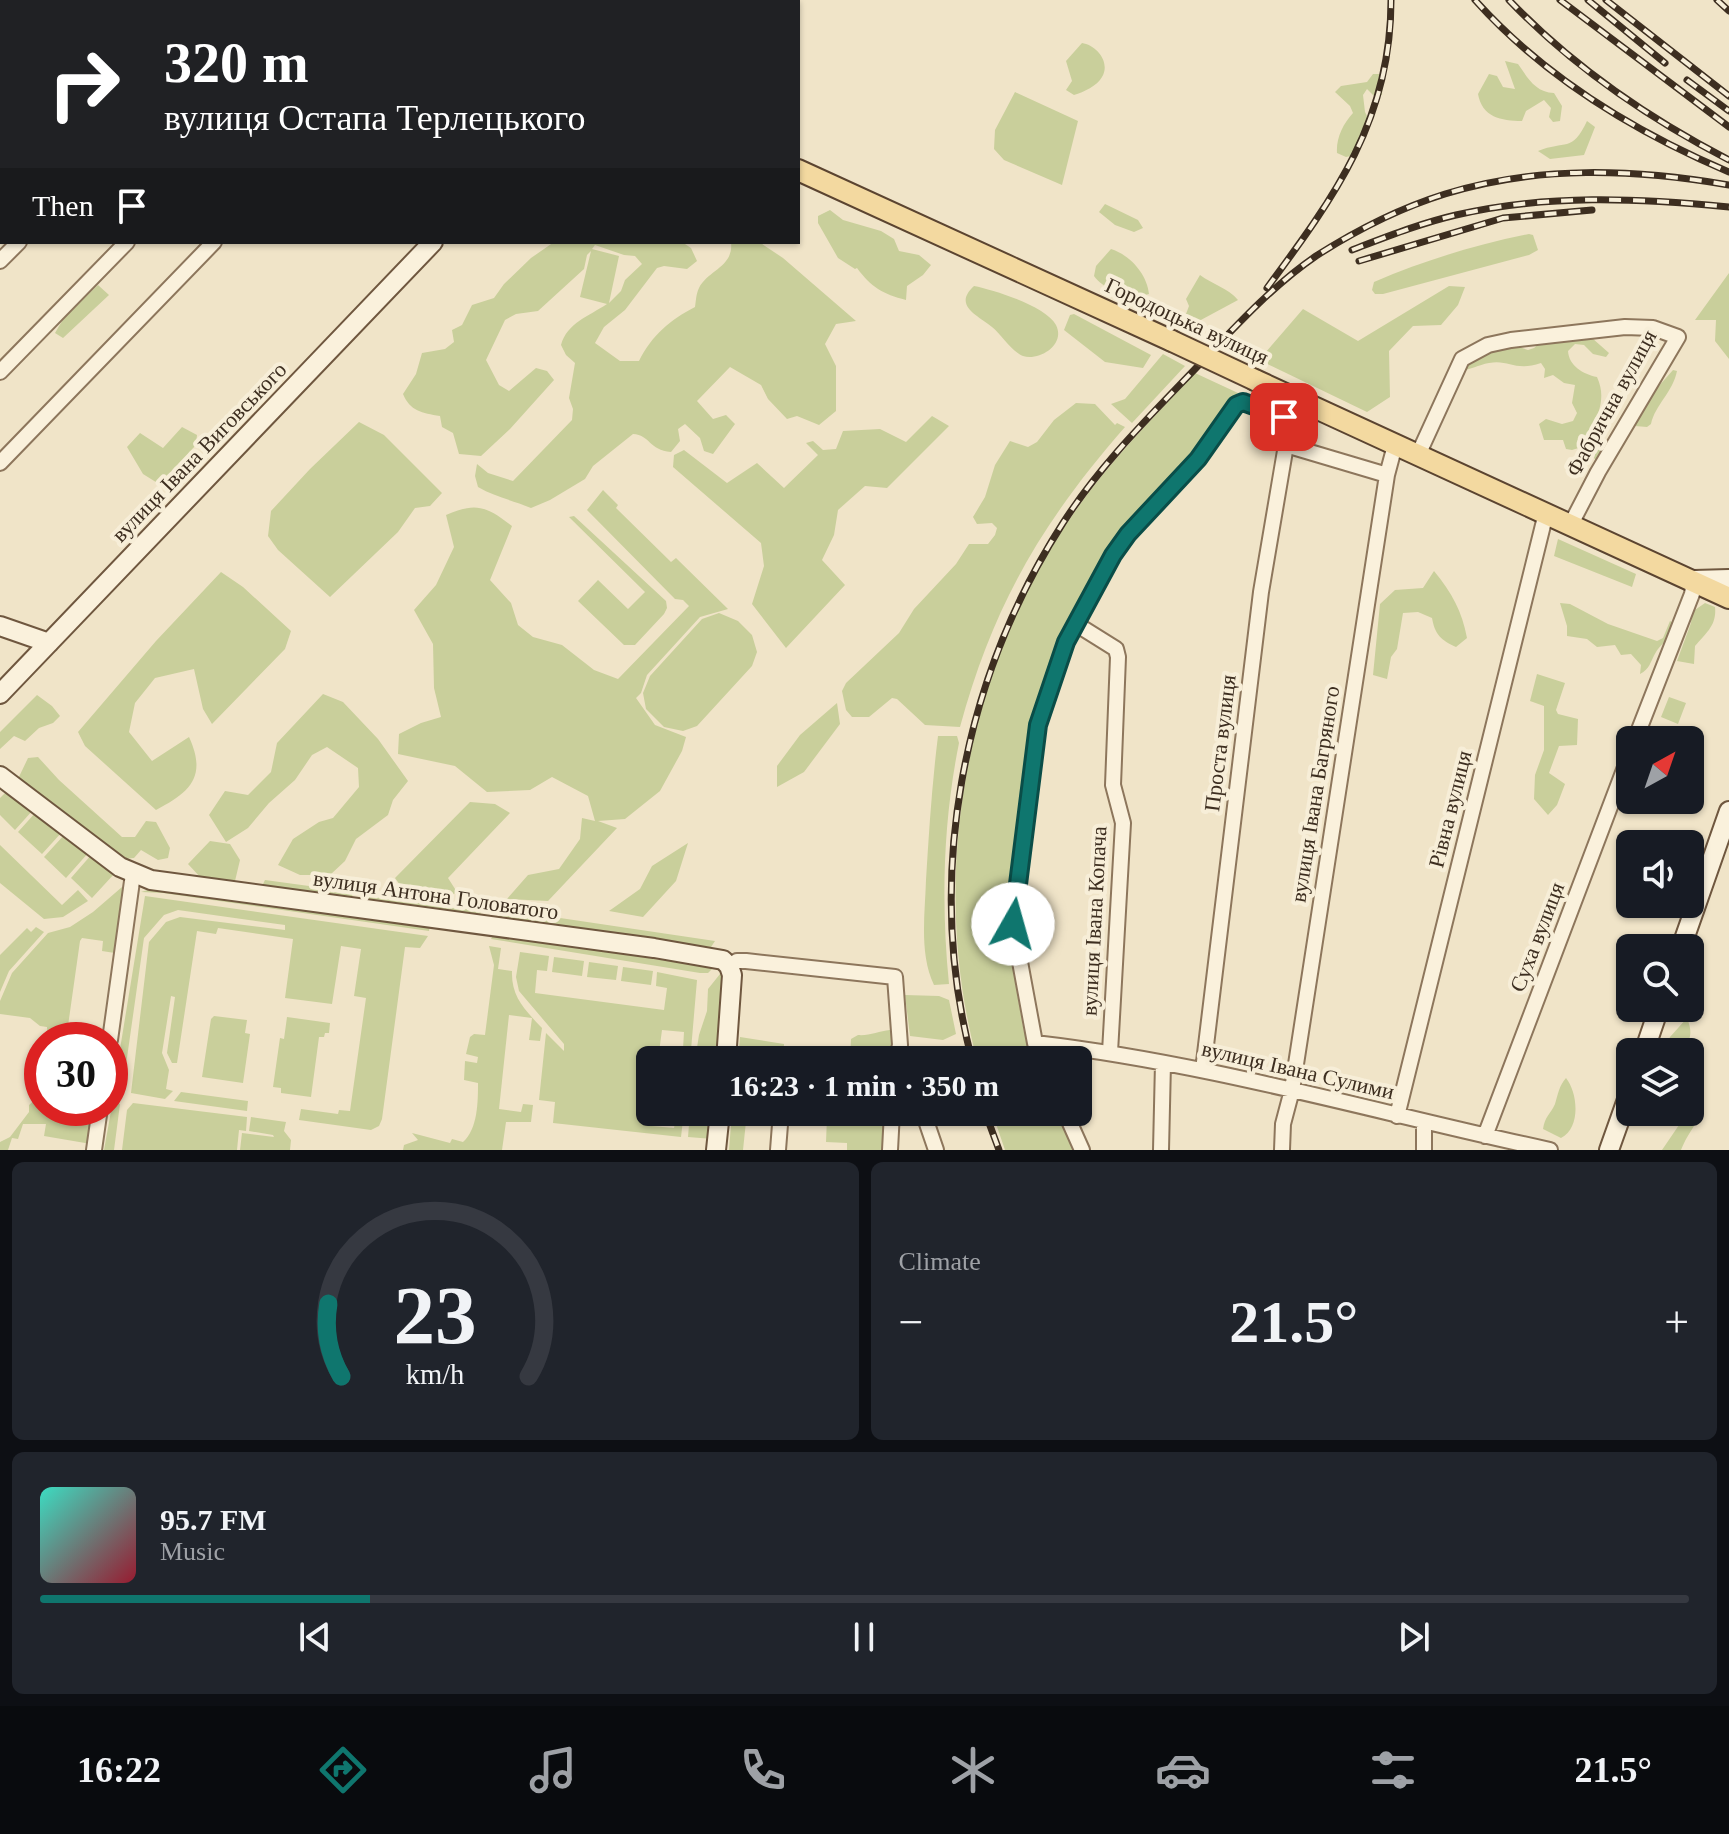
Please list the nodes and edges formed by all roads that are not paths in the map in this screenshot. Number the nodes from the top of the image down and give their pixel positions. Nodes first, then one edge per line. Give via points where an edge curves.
1 (800, 171) edge
2 (17, 244) edge
3 (125, 244) edge
4 (212, 244) edge
5 (431, 244) edge
6 (0, 261) edge
7 (0, 372) edge
8 (1286, 445) junction
9 (1395, 445) junction
10 (1418, 455) junction
11 (0, 463) edge
12 (1387, 475) junction
13 (1546, 513) junction
14 (1571, 524) junction
15 (1729, 579) edge
16 (1694, 580) junction
17 (1729, 598) edge
18 (1076, 624) junction
19 (0, 626) edge
20 (49, 643) junction
21 (0, 694) edge
22 (1640, 726) edge
23 (0, 776) edge
24 (1616, 791) edge
25 (1729, 811) edge
26 (133, 874) junction
27 (1686, 934) edge
28 (729, 966) junction
29 (112, 1022) edge
30 (1035, 1043) junction
31 (727, 1046) edge
32 (898, 1046) edge
33 (1036, 1046) edge
34 (1110, 1052) junction
35 (1163, 1063) junction
36 (1203, 1070) junction
37 (1292, 1090) junction
38 (1397, 1116) junction
39 (1424, 1123) junction
40 (97, 1126) edge
41 (719, 1126) edge
42 (780, 1126) edge
43 (891, 1126) edge
44 (928, 1126) edge
45 (1071, 1126) edge
46 (1618, 1126) edge
47 (1485, 1136) junction
48 (94, 1150) edge
49 (716, 1150) edge
50 (778, 1150) edge
51 (890, 1150) edge
52 (936, 1150) edge
53 (1082, 1150) edge
54 (1161, 1150) edge
55 (1282, 1150) edge
56 (1424, 1150) edge
57 (1550, 1150) edge
58 (1609, 1150) edge

1 - 9 main road, Городоцька вулиця, bridge
2 - 6 street
3 - 7 street
4 - 11 street
5 - 20 street, вулиця Івана Виговського
8 - 12 street
8 - 18 street, Проста вулиця via 1284,417 1243,402 1236,405 1198,459 1128,534
8 - 36 street, Проста вулиця via 1261,592
9 - 10 main road, Городоцька вулиця
9 - 12 street, вулиця Івана Багряного
10 - 13 main road, Городоцька вулиця
10 - 14 street, Фабрична вулиця via 1462,359 1472,352 1511,340 1625,327 1653,328 1678,337
12 - 37 street, вулиця Івана Багряного
13 - 14 main road, Городоцька вулиця
13 - 38 street, Рівна вулиця
14 - 16 main road, Городоцька вулиця
15 - 16 street
16 - 17 main road, Городоцька вулиця
16 - 22 street
18 - 30 street via 1038,725 1013,924
18 - 34 street, вулиця Івана Копача via 1116,649 1118,657 1113,785 1123,823
19 - 20 street
20 - 21 street, вулиця Івана Виговського
23 - 26 street, вулиця Антона Головатого
24 - 47 street, Суха вулиця
25 - 27 street
26 - 28 street, вулиця Антона Головатого via 654,948 723,960
26 - 29 street
28 - 31 street via 733,987
28 - 32 street, вулиця Антона Головатого via 746,961 895,977
30 - 33 street
30 - 34 street, вулиця Івана Сулими
34 - 35 street, вулиця Івана Сулими
35 - 36 street, вулиця Івана Сулими
35 - 54 street
36 - 37 street, вулиця Івана Сулими
37 - 38 street, вулиця Івана Сулими
37 - 55 street, вулиця Івана Багряного
38 - 39 street, вулиця Івана Сулими
39 - 47 street, вулиця Івана Сулими
39 - 56 street
40 - 48 street
41 - 49 street
42 - 50 street
43 - 51 street
44 - 52 street
45 - 53 street
46 - 58 street
47 - 57 street, вулиця Івана Сулими

